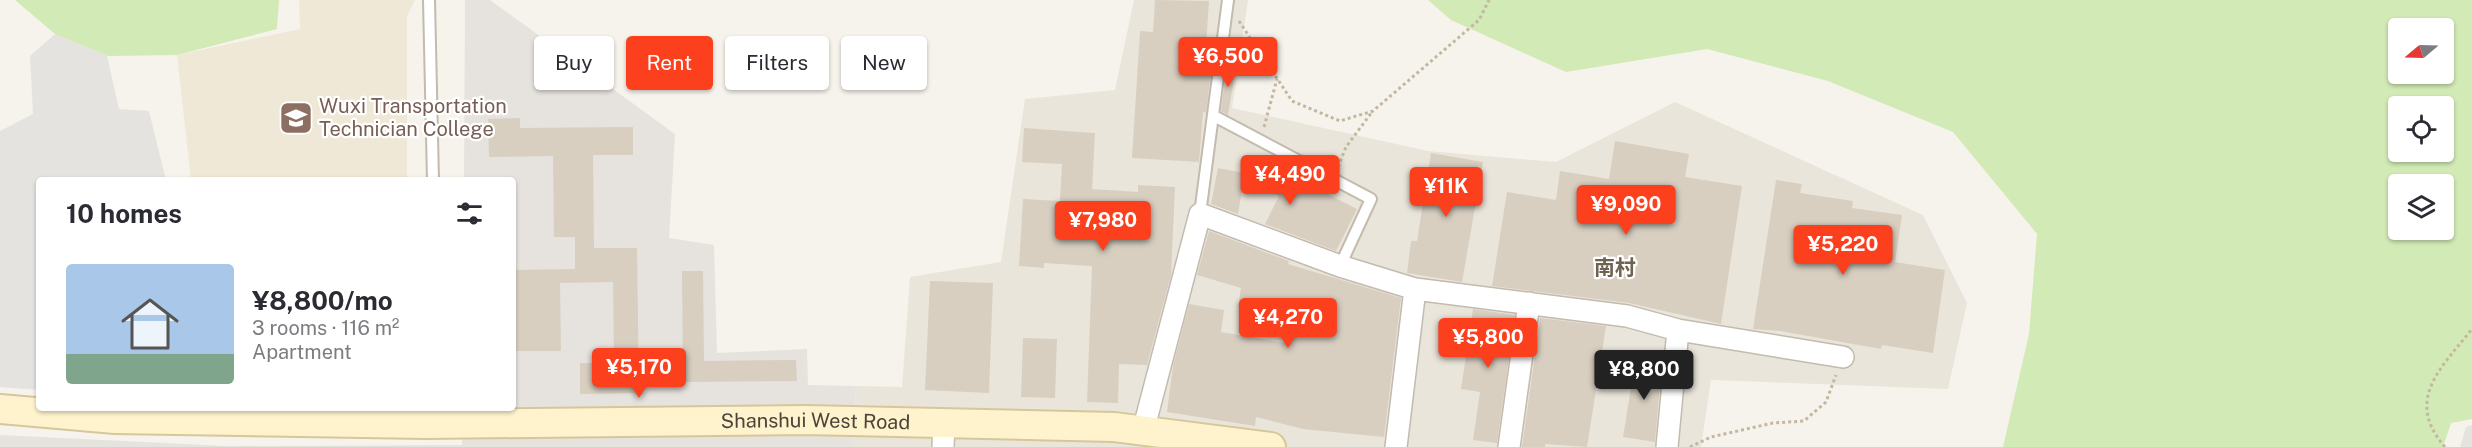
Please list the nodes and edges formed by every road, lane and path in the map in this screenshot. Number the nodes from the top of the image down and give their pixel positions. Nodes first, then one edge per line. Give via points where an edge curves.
1 (429, 0) edge
2 (1490, 0) edge
3 (1228, 2) edge
4 (1277, 80) junction
5 (1373, 111) junction
6 (1214, 116) junction
7 (1260, 140) junction
8 (433, 177) edge
9 (1334, 179) junction
10 (1200, 214) junction
11 (1340, 266) junction
12 (1415, 289) junction
13 (1529, 303) junction
14 (2472, 329) edge
15 (1678, 330) junction
16 (1843, 357) joint
17 (0, 409) edge
18 (425, 416) edge
19 (1143, 431) junction
20 (943, 435) edge
21 (1271, 447) edge
22 (1396, 447) edge
23 (1509, 447) edge
24 (1667, 447) edge
25 (1690, 447) edge
26 (2445, 447) edge

1 - 8 lane
2 - 5 path via 1479,20
3 - 4 path
3 - 6 lane
4 - 5 path via 1292,101 1340,121
4 - 7 path
5 - 9 path via 1346,147
6 - 7 lane
6 - 10 lane
7 - 9 lane
9 - 11 lane via 1371,199
10 - 11 street
10 - 19 street
11 - 12 street
12 - 13 street
12 - 22 street
13 - 15 street via 1627,316
13 - 23 street
14 - 26 path via 2432,379 2425,407 2433,433
15 - 16 street
15 - 24 street
16 - 25 path via 1826,402 1804,420 1711,437
17 - 18 street, Shanshui West Road via 115,419
18 - 20 street, Shanshui West Road via 807,420
19 - 20 street, Shanshui West Road via 1114,427
19 - 21 street, Shanshui West Road

